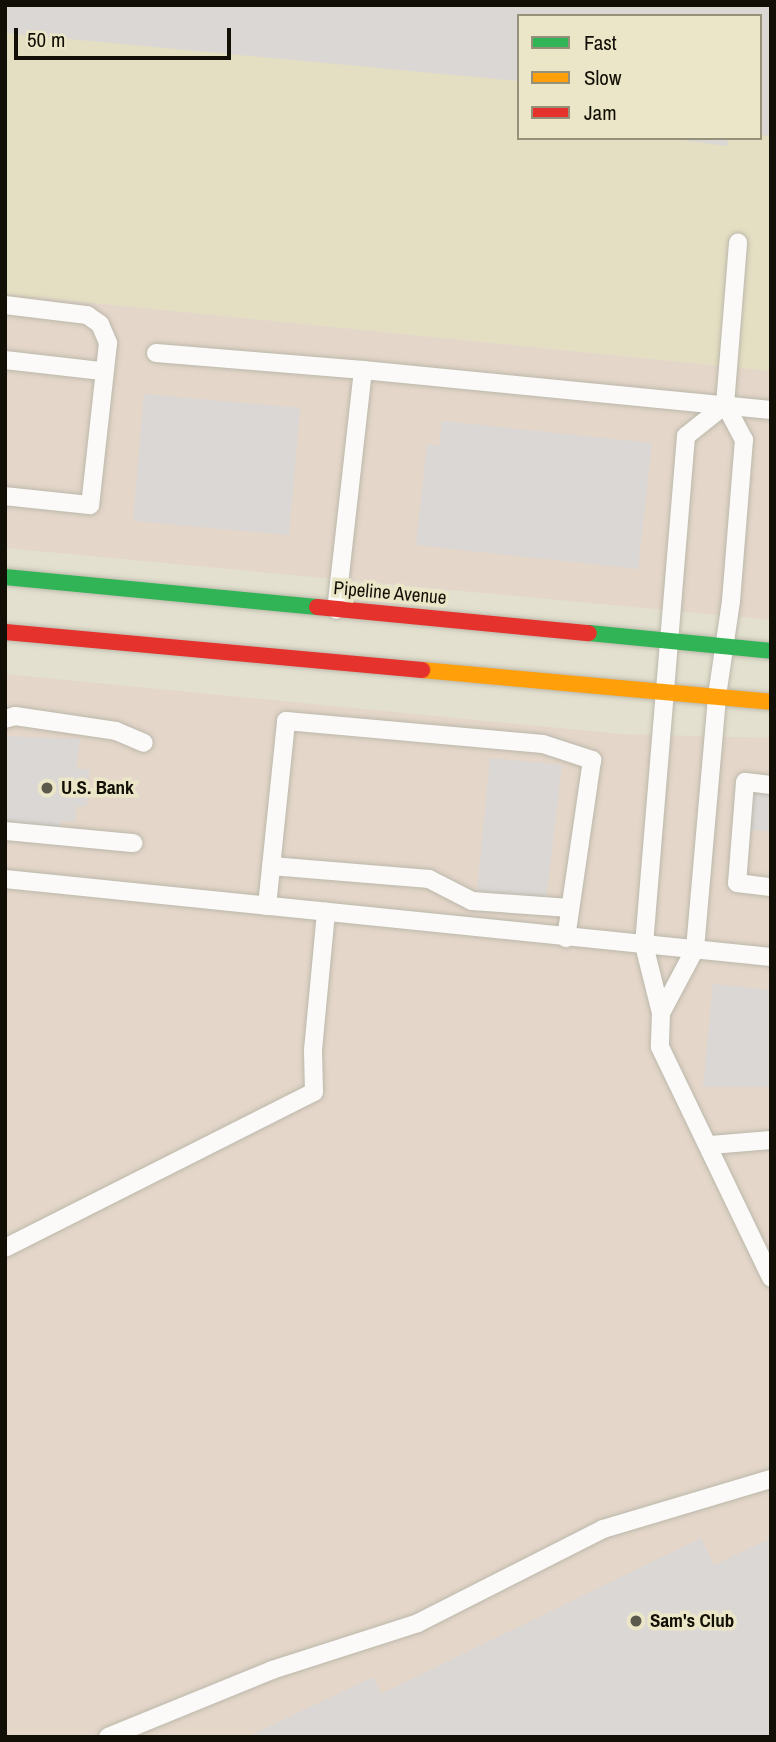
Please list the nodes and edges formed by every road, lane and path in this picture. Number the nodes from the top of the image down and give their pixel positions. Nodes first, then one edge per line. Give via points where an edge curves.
1 (738, 243) dead end
2 (5, 305) edge
3 (156, 353) dead end
4 (5, 360) edge
5 (363, 370) junction
6 (102, 371) junction
7 (725, 405) junction
8 (771, 410) edge
9 (5, 496) edge
10 (5, 577) edge
11 (336, 615) junction
12 (5, 632) edge
13 (667, 640) junction
14 (724, 646) junction
15 (771, 651) edge
16 (666, 692) junction
17 (717, 696) junction
18 (771, 702) edge
19 (5, 719) edge
20 (144, 743) dead end
21 (771, 785) edge
22 (5, 831) edge
23 (133, 843) dead end
24 (271, 866) junction
25 (5, 878) edge
26 (771, 887) edge
27 (267, 906) junction
28 (570, 908) junction
29 (326, 912) junction
30 (566, 938) junction
31 (644, 945) junction
32 (695, 949) junction
33 (771, 957) edge
34 (661, 1013) junction
35 (771, 1140) edge
36 (711, 1145) junction
37 (5, 1248) edge
38 (771, 1278) edge
39 (771, 1479) edge
40 (108, 1737) edge

1 - 7 lane
2 - 6 lane via 87,314 100,324 108,343
3 - 5 lane
4 - 6 lane
5 - 7 lane
5 - 11 lane
6 - 9 lane via 90,505
7 - 8 lane
7 - 13 lane via 686,436
7 - 14 lane via 744,440
10 - 11 main road, Pipeline Avenue
11 - 13 main road, Pipeline Avenue
12 - 16 main road via 331,654
13 - 14 main road, Pipeline Avenue
13 - 16 lane
14 - 15 main road, Pipeline Avenue
14 - 17 lane
16 - 17 main road
16 - 31 lane
17 - 18 main road
17 - 32 lane
19 - 20 lane via 15,716 116,730
21 - 26 lane via 745,782 737,884
22 - 23 lane
24 - 27 lane
24 - 28 lane via 429,879 472,901
24 - 28 lane via 286,720 543,744 592,760
25 - 27 lane
27 - 29 lane
28 - 30 lane
29 - 30 lane
29 - 37 lane via 313,1050 314,1092
30 - 31 lane
31 - 32 lane
31 - 34 lane
32 - 33 lane
32 - 34 lane
34 - 36 lane via 660,1047
35 - 36 lane
36 - 38 lane
39 - 40 lane via 603,1528 418,1623 272,1670

